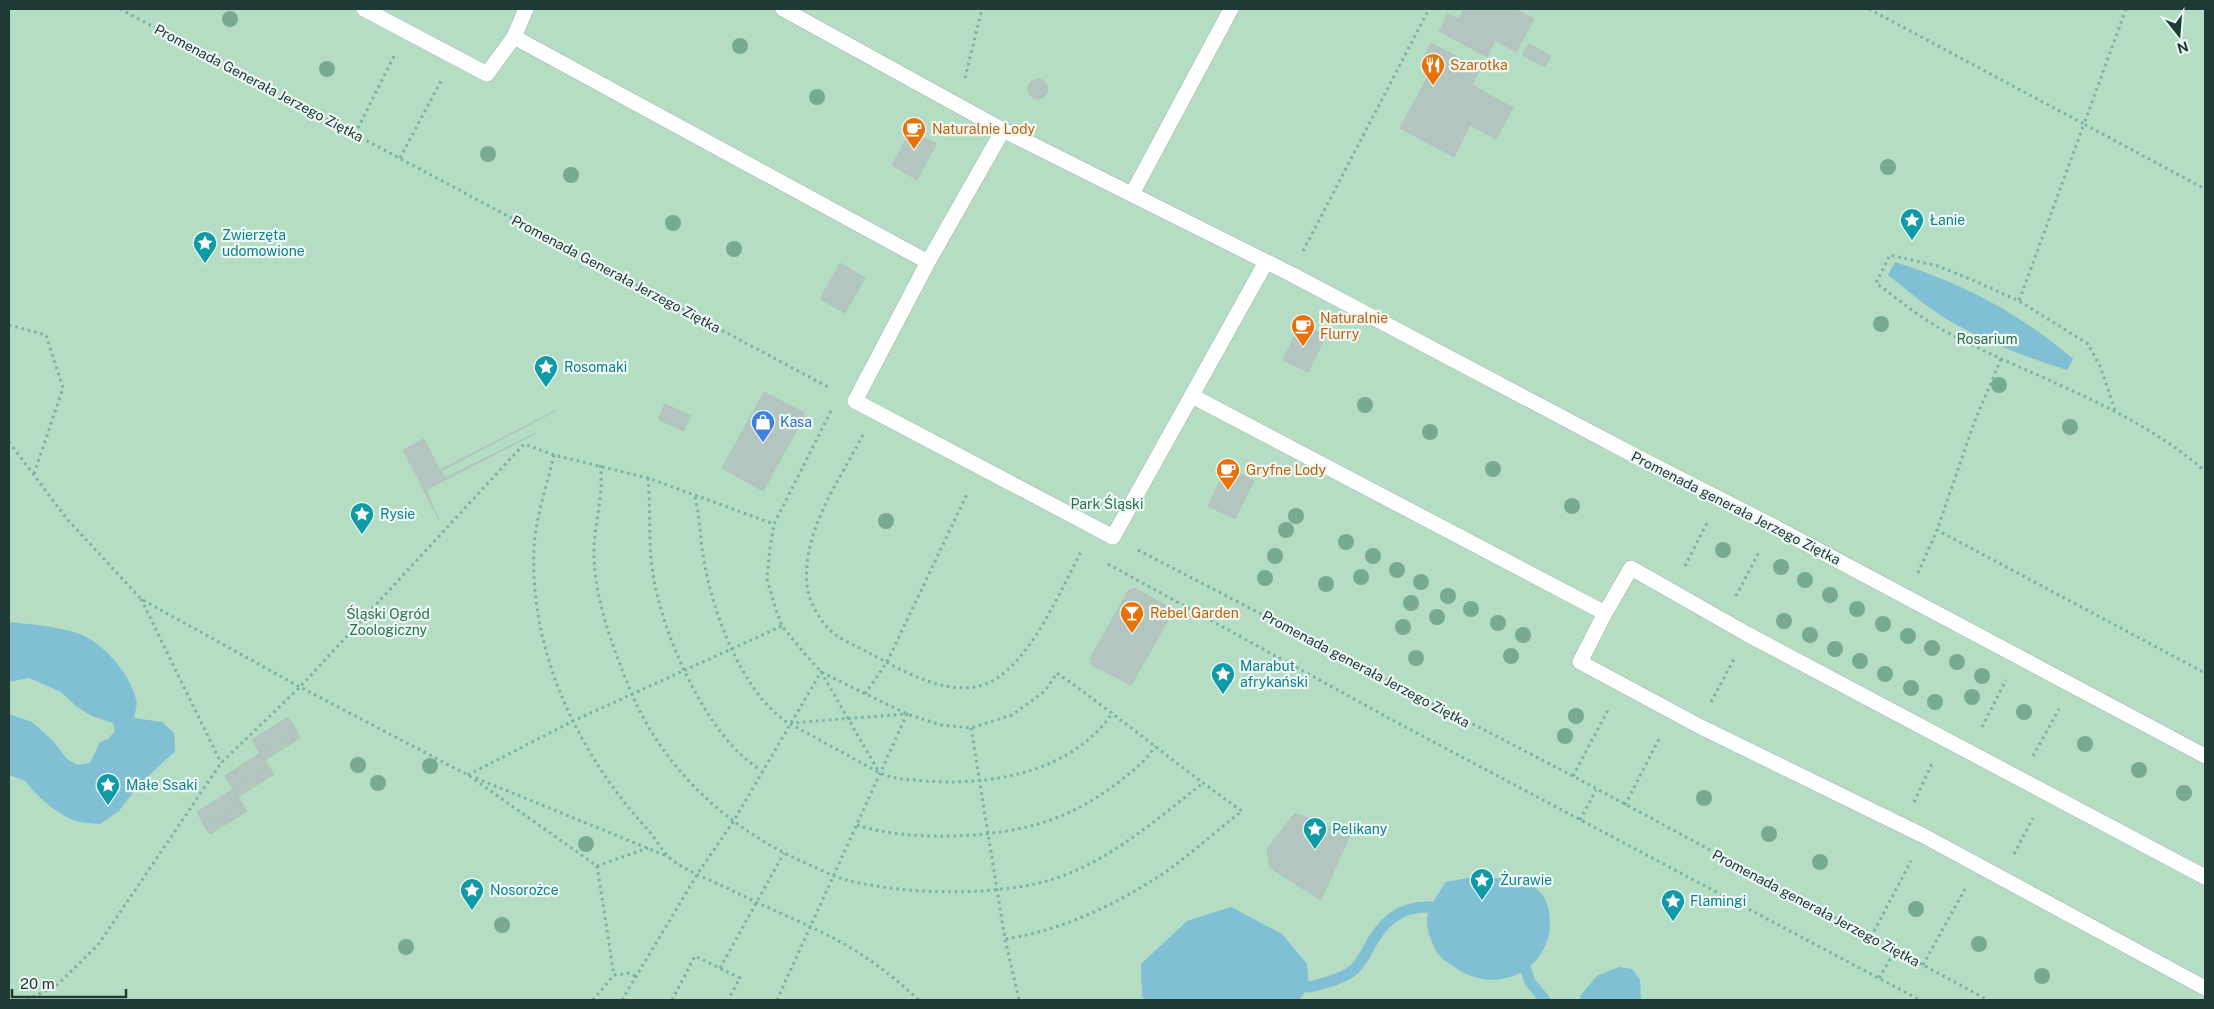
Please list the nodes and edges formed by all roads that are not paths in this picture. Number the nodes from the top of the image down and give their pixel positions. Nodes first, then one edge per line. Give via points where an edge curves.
1 (364, 9) edge
2 (526, 9) edge
3 (783, 9) edge
4 (1230, 9) edge
5 (514, 38) junction
6 (1003, 130) junction
7 (1132, 194) junction
8 (928, 262) junction
9 (1266, 262) junction
10 (1192, 396) junction
11 (1605, 613) junction
12 (2205, 756) edge
13 (2205, 877) edge
14 (2205, 988) edge

1 - 5 street via 487,74
2 - 5 street
3 - 6 street
4 - 7 street
5 - 8 street
6 - 7 street, Promenada generała Jerzego Ziętka
6 - 8 street
7 - 9 street, Promenada generała Jerzego Ziętka
8 - 10 street via 855,401 1113,537
9 - 10 street
9 - 12 street, Promenada generała Jerzego Ziętka via 1720,498
10 - 11 street
11 - 13 street via 1631,568 1747,634
11 - 14 street via 1580,662 1673,713 1903,825

